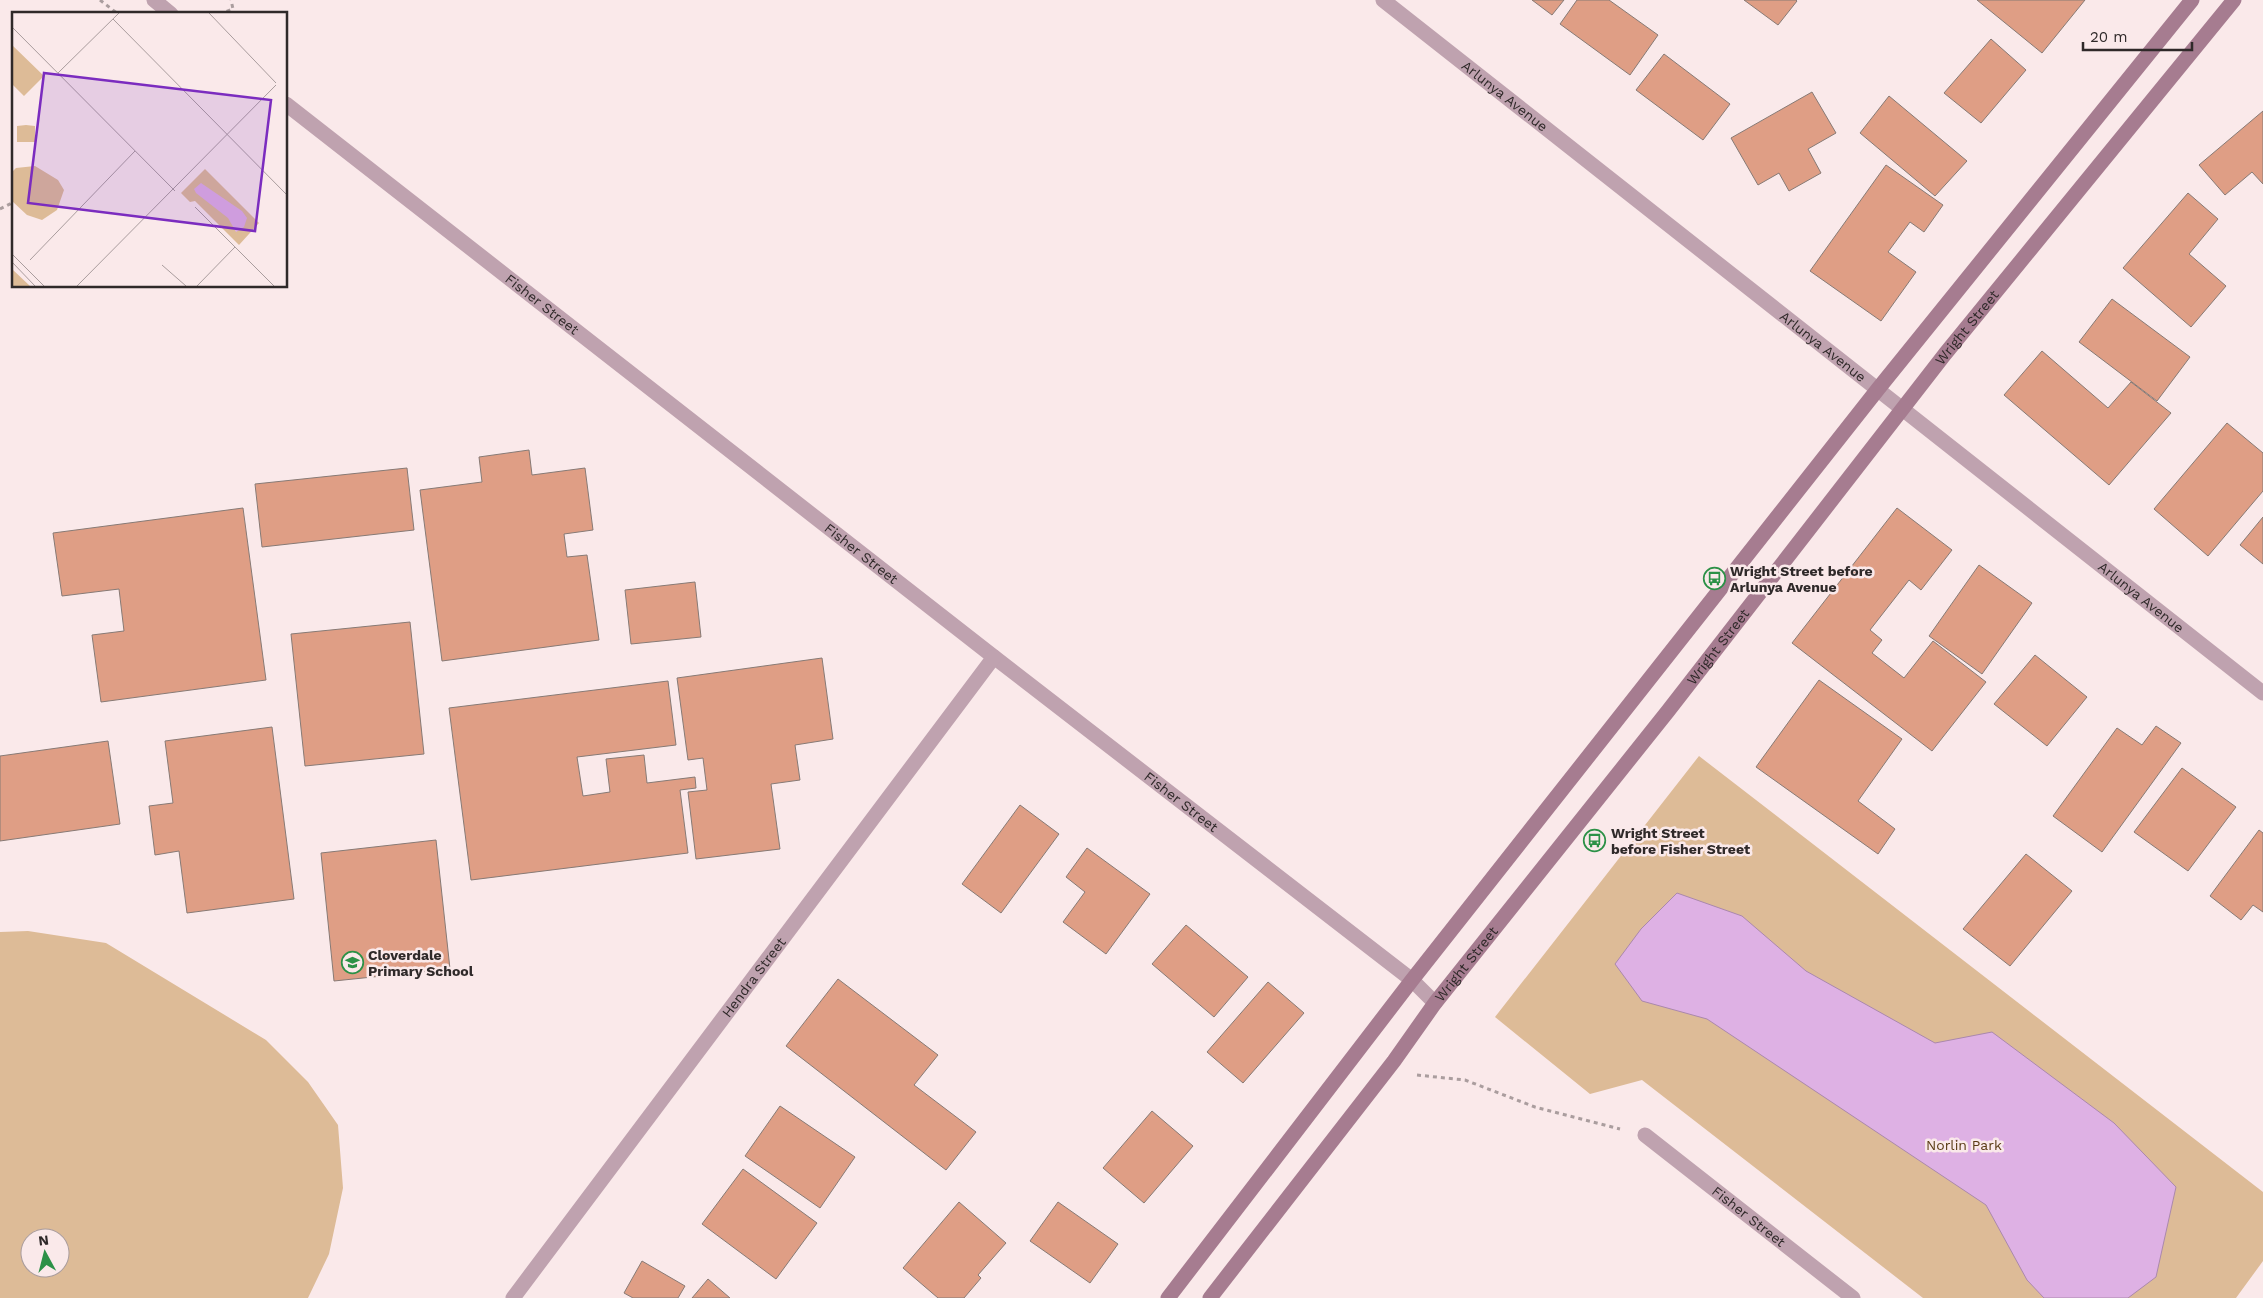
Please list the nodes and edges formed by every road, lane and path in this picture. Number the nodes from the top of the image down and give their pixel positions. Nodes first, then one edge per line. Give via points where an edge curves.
1 (100, 0) edge
2 (154, 0) edge
3 (231, 0) edge
4 (1383, 0) edge
5 (2192, 0) edge
6 (2234, 0) edge
7 (115, 12) edge
8 (169, 12) edge
9 (225, 12) edge
10 (288, 106) edge
11 (12, 203) edge
12 (0, 209) edge
13 (1878, 389) junction
14 (1901, 409) junction
15 (994, 657) junction
16 (2263, 693) edge
17 (1412, 980) junction
18 (1435, 1004) junction
19 (1412, 1074) dead end
20 (1645, 1135) joint
21 (513, 1298) edge
22 (1168, 1298) edge
23 (1210, 1298) edge
24 (1853, 1298) edge

1 - 7 path
2 - 8 street
3 - 9 path via 233,9
4 - 13 street, Arlunya Avenue
5 - 13 street
6 - 14 street, Wright Street
10 - 15 street, Fisher Street
11 - 12 path
13 - 14 street, Arlunya Avenue
13 - 17 street
14 - 16 street, Arlunya Avenue
14 - 18 street, Wright Street via 1668,711
15 - 17 street, Fisher Street
15 - 21 street, Hendra Street
17 - 18 street, Fisher Street
17 - 22 street
18 - 23 street, Wright Street
19 - 20 path via 1465,1080 1535,1107
20 - 24 street, Fisher Street

